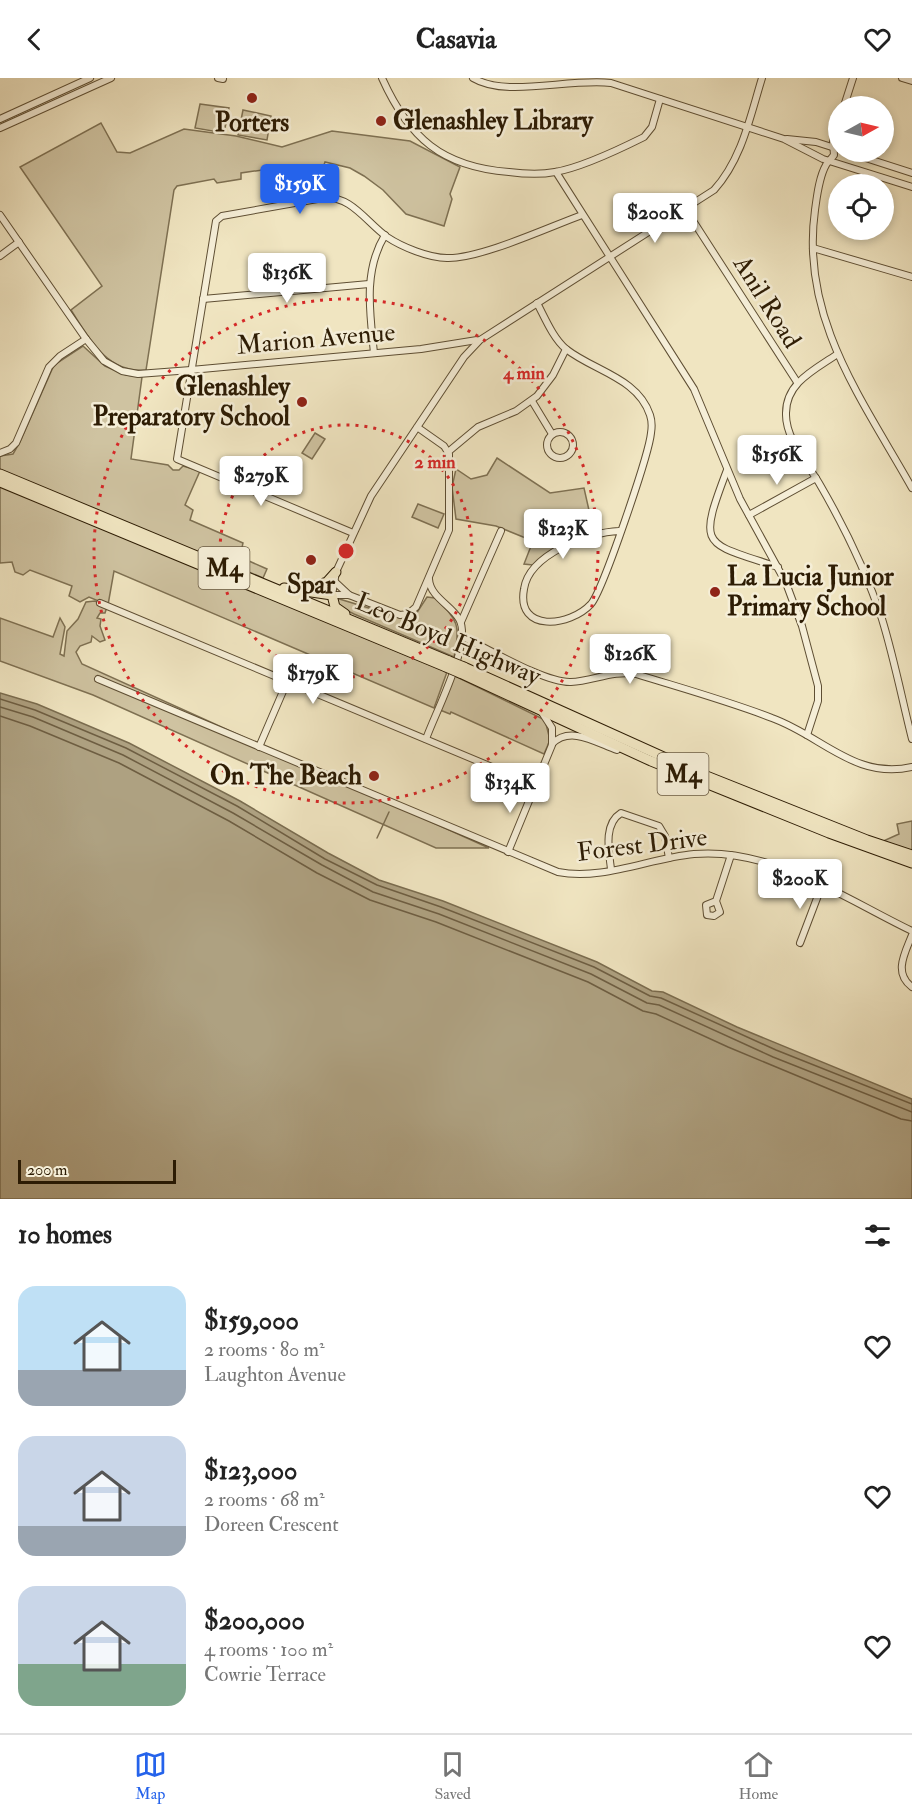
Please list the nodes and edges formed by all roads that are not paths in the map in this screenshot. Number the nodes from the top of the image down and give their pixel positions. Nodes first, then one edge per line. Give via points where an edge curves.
1 (90, 78) edge
2 (111, 78) edge
3 (382, 78) edge
4 (473, 78) edge
5 (762, 78) edge
6 (853, 78) edge
7 (902, 78) edge
8 (912, 81) edge
9 (847, 96) edge
10 (660, 99) junction
11 (0, 119) edge
12 (747, 127) junction
13 (0, 128) edge
14 (784, 138) junction
15 (828, 145) edge
16 (828, 148) edge
17 (826, 162) junction
18 (881, 162) edge
19 (884, 163) junction
20 (893, 167) junction
21 (556, 172) junction
22 (912, 173) edge
23 (868, 174) edge
24 (880, 174) edge
25 (891, 174) edge
26 (894, 182) edge
27 (912, 187) edge
28 (686, 210) junction
29 (0, 215) edge
30 (582, 215) junction
31 (385, 235) junction
32 (19, 242) junction
33 (813, 248) junction
34 (0, 256) edge
35 (610, 258) junction
36 (912, 277) edge
37 (369, 284) junction
38 (203, 299) junction
39 (537, 303) junction
40 (86, 339) junction
41 (480, 340) junction
42 (445, 346) junction
43 (566, 349) junction
44 (374, 353) junction
45 (836, 354) junction
46 (464, 357) junction
47 (191, 370) junction
48 (797, 382) junction
49 (532, 401) junction
50 (417, 427) junction
51 (552, 434) junction
52 (448, 452) junction
53 (1, 453) edge
54 (727, 470) junction
55 (0, 474) edge
56 (816, 478) junction
57 (0, 482) edge
58 (911, 483) edge
59 (749, 515) junction
60 (501, 531) dead end
61 (619, 531) junction
62 (353, 533) junction
63 (770, 552) junction
64 (756, 560) junction
65 (778, 567) junction
66 (335, 577) junction
67 (429, 578) junction
68 (250, 579) junction
69 (289, 589) junction
70 (436, 594) junction
71 (332, 595) junction
72 (349, 595) junction
73 (420, 598) junction
74 (100, 603) dead end
75 (353, 621) junction
76 (461, 622) junction
77 (463, 637) junction
78 (447, 664) junction
79 (462, 670) junction
80 (98, 679) dead end
81 (287, 682) junction
82 (538, 708) junction
83 (807, 735) junction
84 (426, 739) junction
85 (912, 739) edge
86 (552, 745) junction
87 (259, 747) junction
88 (651, 761) junction
89 (912, 767) edge
90 (535, 785) junction
91 (889, 848) junction
92 (912, 850) edge
93 (508, 852) junction
94 (731, 855) junction
95 (912, 855) edge
96 (669, 858) junction
97 (912, 863) edge
98 (611, 869) junction
99 (822, 885) junction
100 (716, 902) dead end
101 (912, 933) edge
102 (800, 943) dead end
103 (912, 987) edge

1 - 11 street
2 - 13 street
3 - 21 street via 395,107 412,130 457,162 500,172
4 - 10 street via 499,86 594,80
5 - 12 street, Marion Avenue
6 - 9 street
7 - 8 street
10 - 12 street
10 - 21 street via 652,127 644,137
12 - 14 street
12 - 28 street, Marion Avenue via 724,180
14 - 15 street
14 - 17 street
16 - 17 street via 823,151
17 - 23 street
17 - 33 street via 816,204
18 - 19 street
19 - 20 street
19 - 24 street
20 - 22 street
20 - 25 street
21 - 30 street
26 - 27 street
28 - 35 street, Marion Avenue
28 - 48 street, Anil Road
29 - 32 street, Marion Avenue
30 - 31 street via 456,258 430,255
30 - 35 street
31 - 37 street
31 - 38 street via 347,203 331,197 222,216 214,224
32 - 34 street
32 - 40 street, Marion Avenue
33 - 36 street
33 - 45 street via 821,309
35 - 39 street, Marion Avenue
35 - 54 street via 693,389
37 - 38 street
37 - 44 street
38 - 47 street
39 - 41 street, Marion Avenue
39 - 43 street
40 - 47 street, Marion Avenue via 104,361 123,371 138,374
40 - 53 street via 51,364 19,438
41 - 42 street, Marion Avenue
41 - 46 street, Marion Avenue
42 - 44 street, Marion Avenue
42 - 46 street
43 - 49 street via 549,381
43 - 61 street via 634,390 650,416 648,449
44 - 47 street, Marion Avenue
45 - 48 street
45 - 58 street
46 - 50 street, Marion Avenue
47 - 62 street via 177,459
48 - 56 street via 788,399 786,422
49 - 51 street
49 - 52 street via 478,427
50 - 52 street
50 - 62 street, Marion Avenue via 371,496
51 - 51 street via 562,432 570,438 572,447 567,456 557,458 549,452 547,442
52 - 67 street via 449,530
54 - 59 street
54 - 64 street via 711,512 710,535 722,548
55 - 68 highway, Leo Boyd Highway / M4
56 - 59 street
56 - 85 street via 869,583
57 - 78 highway, Leo Boyd Highway / M4
59 - 63 street
60 - 76 street
61 - 61 street via 597,595 588,607 555,623 541,622 529,613 524,588 541,560 575,543
62 - 66 street, Marion Avenue
63 - 64 street
63 - 65 street
64 - 65 street
65 - 83 street via 802,626 818,686 818,701
66 - 69 highway via 318,587
66 - 71 street, Marion Avenue
66 - 72 street
67 - 70 street
67 - 73 street
68 - 69 highway
68 - 75 highway, Leo Boyd Highway / M4
69 - 71 highway
70 - 73 street
70 - 76 street
71 - 72 street
71 - 75 highway via 335,607
72 - 73 street via 400,615 412,612
74 - 81 street
75 - 78 highway, Leo Boyd Highway / M4
76 - 77 street
77 - 83 street via 558,680 636,674 773,718
77 - 84 street
78 - 79 highway, Leo Boyd Highway / M4, bridge
79 - 82 highway, Leo Boyd Highway / M4
79 - 91 highway, Leo Boyd Highway / M4 via 699,773
80 - 87 street, Forest Drive
81 - 84 street
81 - 87 street
82 - 86 street via 552,728
82 - 88 highway, Leo Boyd Highway / M4
83 - 89 street via 871,769
84 - 90 street
86 - 88 street via 562,736 579,736
86 - 90 street
87 - 93 street, Forest Drive
88 - 97 highway, Leo Boyd Highway / M4
90 - 93 street
91 - 92 highway
91 - 95 highway, Leo Boyd Highway / M4
93 - 98 street, Forest Drive via 565,873
94 - 96 street, Forest Drive
94 - 99 street, Forest Drive via 762,862
94 - 100 street
96 - 98 street, Forest Drive
96 - 98 street via 659,826 621,813 613,821 608,842
99 - 101 street, Forest Drive
99 - 102 street
101 - 103 street via 901,970 904,981

